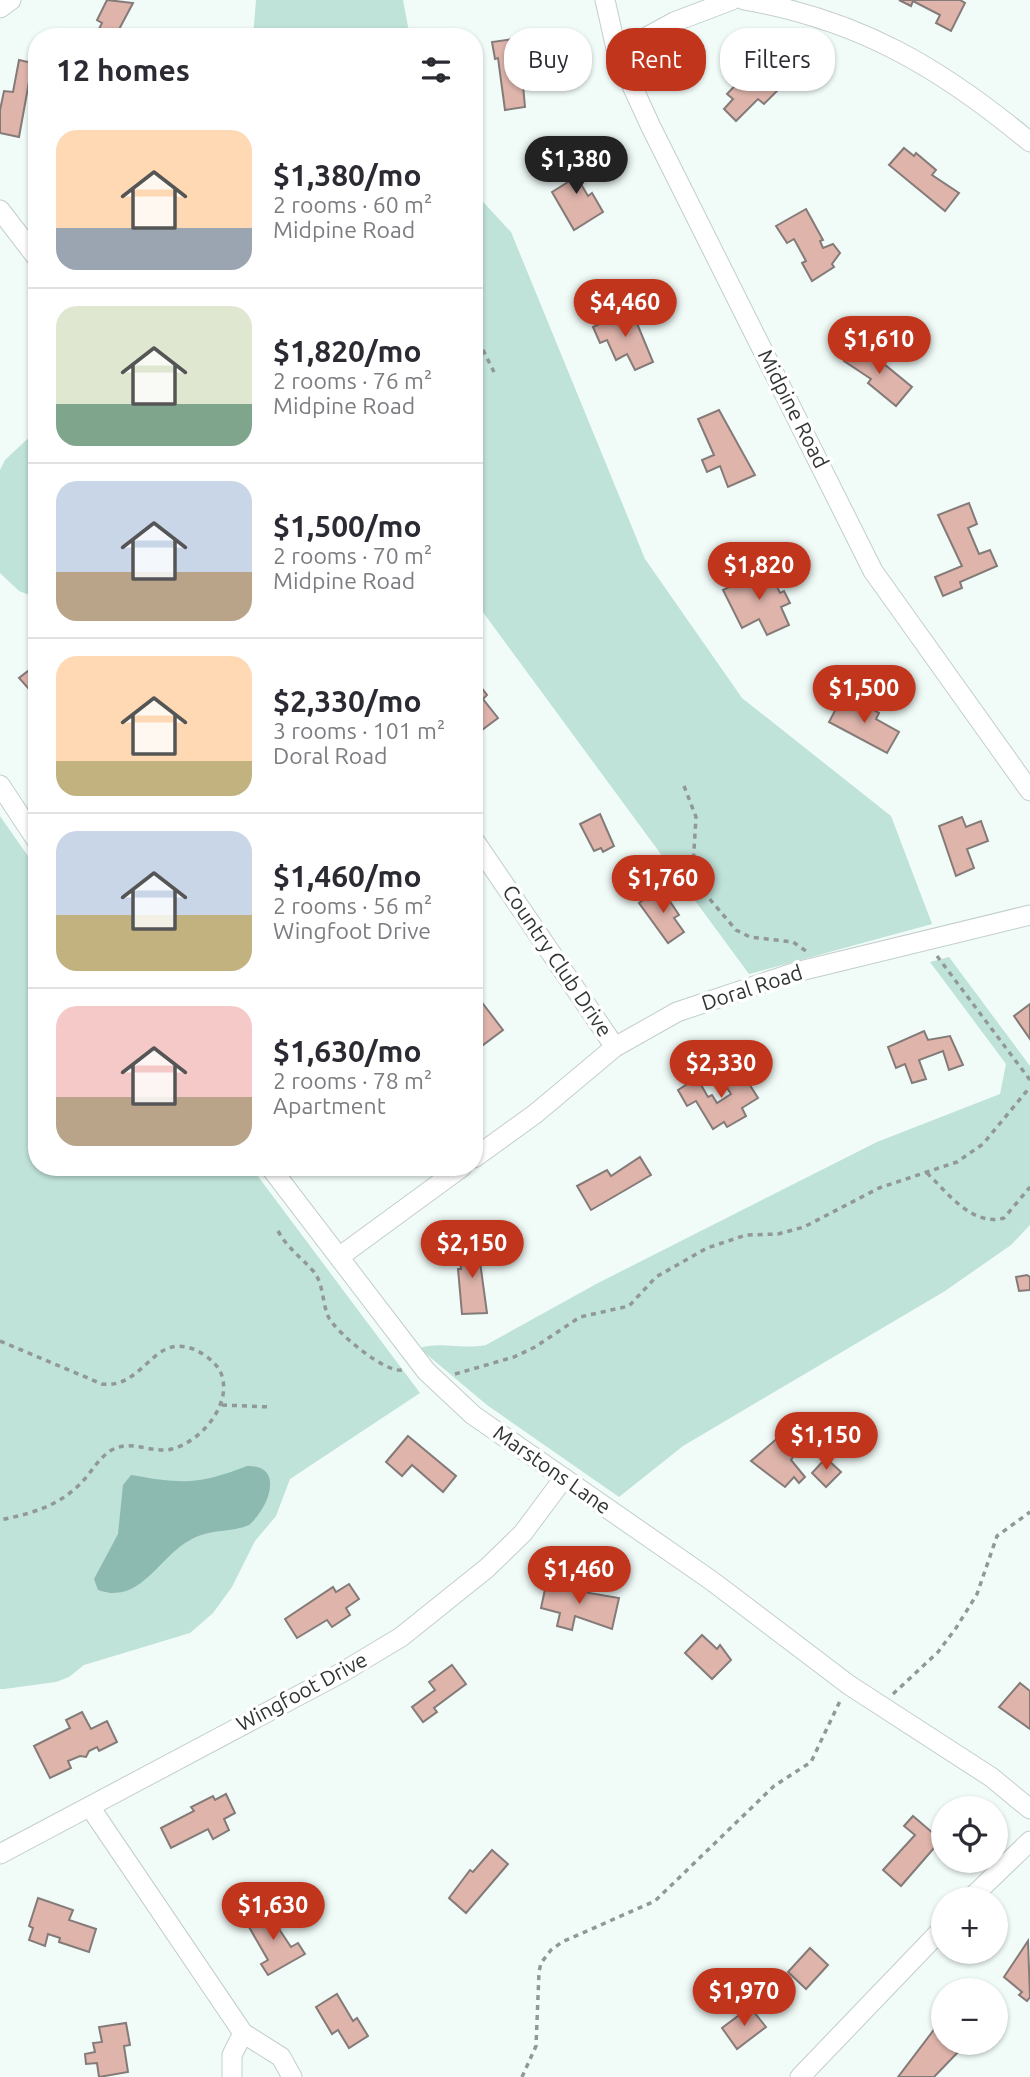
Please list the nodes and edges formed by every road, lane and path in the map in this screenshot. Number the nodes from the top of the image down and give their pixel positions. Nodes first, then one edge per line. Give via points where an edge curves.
1 (10, 0) edge
2 (605, 0) edge
3 (732, 0) edge
4 (744, 0) edge
5 (0, 8) edge
6 (612, 28) edge
7 (663, 28) edge
8 (635, 91) edge
9 (1030, 142) edge
10 (0, 210) edge
11 (28, 246) edge
12 (483, 350) edge
13 (494, 373) dead end
14 (0, 785) edge
15 (684, 786) dead end
16 (1030, 791) edge
17 (28, 827) edge
18 (483, 853) edge
19 (1030, 915) edge
20 (927, 942) junction
21 (824, 967) junction
22 (615, 1047) junction
23 (1030, 1080) edge
24 (1030, 1087) edge
25 (483, 1152) edge
26 (927, 1172) junction
27 (277, 1176) edge
28 (450, 1176) edge
29 (1030, 1186) edge
30 (278, 1231) dead end
31 (339, 1256) junction
32 (0, 1341) edge
33 (426, 1371) junction
34 (222, 1405) junction
35 (271, 1407) dead end
36 (564, 1478) junction
37 (1030, 1512) edge
38 (0, 1520) edge
39 (849, 1685) junction
40 (882, 1705) junction
41 (90, 1807) junction
42 (1030, 1809) edge
43 (1030, 1841) edge
44 (0, 1854) edge
45 (982, 1887) edge
46 (931, 1941) edge
47 (243, 2033) junction
48 (232, 2077) edge
49 (292, 2077) edge
50 (522, 2077) edge
51 (800, 2077) edge

1 - 5 street
2 - 6 street, Midpine Road
3 - 7 street
4 - 9 street via 865,34 900,50 969,94
8 - 16 street, Midpine Road via 873,571
10 - 11 street
12 - 13 path
14 - 17 street
15 - 21 path via 696,817 693,867 702,890 736,930 750,937 793,942
18 - 22 street, Country Club Drive
19 - 20 street, Doral Road
20 - 21 street, Doral Road
20 - 23 path
21 - 22 street, Doral Road via 743,988 677,1012
22 - 25 street, Doral Road
24 - 26 path via 983,1144 957,1162
26 - 29 path via 963,1208 990,1219 1004,1218
26 - 33 path via 879,1188 804,1227 707,1248 656,1277 629,1306 580,1317 514,1357 456,1374
27 - 31 street, Marstons Lane
28 - 31 street
30 - 33 path via 294,1255 314,1272 327,1315 341,1334 388,1370
31 - 33 street, Marstons Lane
32 - 34 path via 114,1386 135,1376 163,1351 186,1347 204,1355 219,1371
33 - 36 street, Marstons Lane via 473,1415
34 - 35 path
34 - 38 path via 214,1418 178,1446 117,1448 64,1497 40,1511
36 - 39 street, Marstons Lane via 712,1581
36 - 41 street, Wingfoot Drive via 523,1533 401,1637
37 - 40 path via 997,1536 976,1594 956,1628
39 - 40 street, Marstons Lane
39 - 50 path via 811,1762 766,1793 655,1901 551,1950 541,1963 536,2046
40 - 42 street, Marstons Lane via 991,1777
41 - 44 street, Wingfoot Drive
41 - 47 street
43 - 45 street
46 - 51 street
47 - 48 street via 232,2055
47 - 49 street via 281,2057

